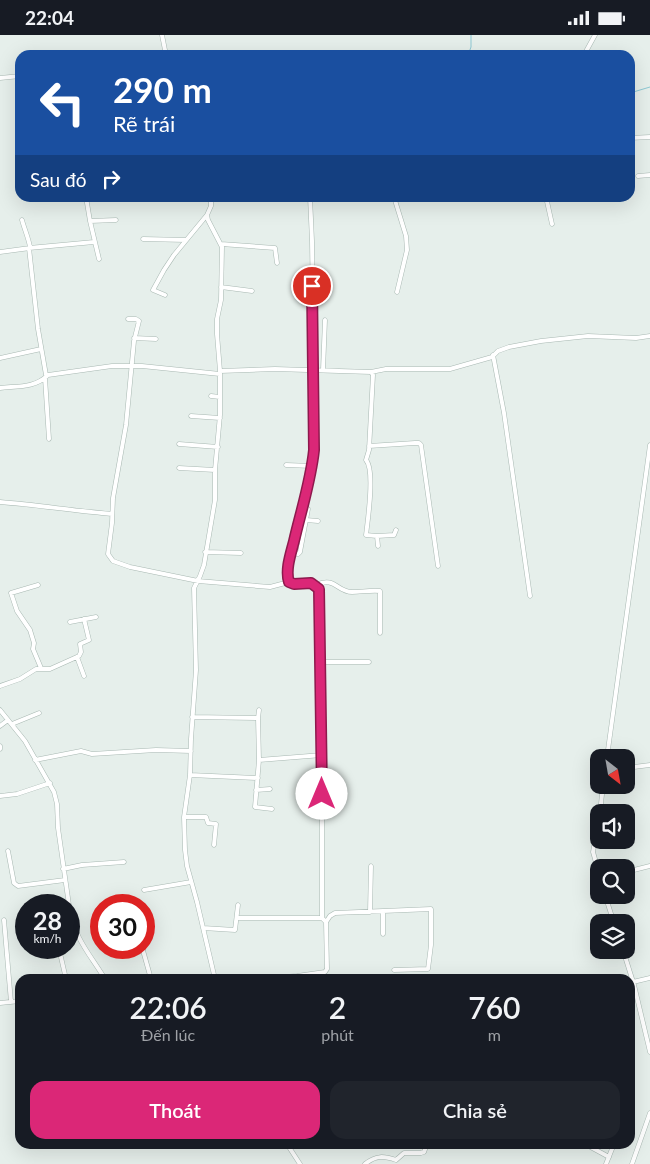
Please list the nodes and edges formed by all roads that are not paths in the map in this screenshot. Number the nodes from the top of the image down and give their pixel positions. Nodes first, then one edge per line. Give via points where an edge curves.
1 (162, 35) edge
2 (595, 35) edge
3 (165, 50) edge
4 (587, 50) edge
5 (15, 76) edge
6 (0, 78) edge
7 (650, 137) edge
8 (635, 138) edge
9 (650, 175) edge
10 (638, 176) dead end
11 (87, 202) edge
12 (212, 202) edge
13 (310, 202) edge
14 (396, 202) edge
15 (547, 202) edge
16 (207, 215) junction
17 (22, 220) dead end
18 (116, 220) dead end
19 (90, 221) junction
20 (552, 224) dead end
21 (143, 239) dead end
22 (186, 240) junction
23 (94, 242) junction
24 (221, 244) junction
25 (29, 248) junction
26 (0, 252) edge
27 (98, 259) dead end
28 (277, 263) dead end
29 (221, 287) junction
30 (252, 291) dead end
31 (397, 292) dead end
32 (166, 295) dead end
33 (128, 319) dead end
34 (326, 320) dead end
35 (650, 336) edge
36 (134, 338) junction
37 (156, 339) dead end
38 (41, 349) junction
39 (493, 355) junction
40 (0, 358) edge
41 (131, 366) junction
42 (323, 370) junction
43 (314, 371) junction
44 (371, 372) junction
45 (220, 373) junction
46 (45, 377) junction
47 (0, 387) edge
48 (211, 396) dead end
49 (220, 397) junction
50 (190, 416) dead end
51 (220, 418) junction
52 (49, 439) dead end
53 (179, 444) dead end
54 (650, 445) edge
55 (369, 446) junction
56 (218, 447) junction
57 (286, 465) dead end
58 (312, 466) junction
59 (179, 468) dead end
60 (215, 470) junction
61 (0, 501) edge
62 (302, 506) junction
63 (112, 513) junction
64 (306, 519) junction
65 (318, 521) dead end
66 (396, 530) dead end
67 (377, 536) junction
68 (378, 546) dead end
69 (205, 552) junction
70 (241, 553) dead end
71 (291, 553) junction
72 (438, 566) dead end
73 (198, 581) junction
74 (289, 582) junction
75 (38, 585) dead end
76 (316, 585) junction
77 (530, 596) dead end
78 (96, 617) dead end
79 (84, 619) junction
80 (70, 622) dead end
81 (380, 633) dead end
82 (77, 657) junction
83 (320, 662) junction
84 (368, 662) dead end
85 (41, 668) junction
86 (84, 676) dead end
87 (0, 686) edge
88 (0, 710) edge
89 (259, 710) dead end
90 (39, 713) dead end
91 (192, 717) junction
92 (258, 718) junction
93 (8, 720) junction
94 (12, 725) junction
95 (0, 726) edge
96 (608, 749) edge
97 (191, 751) junction
98 (322, 755) junction
99 (35, 760) junction
100 (259, 760) junction
101 (650, 765) edge
102 (635, 767) edge
103 (190, 775) junction
104 (258, 778) junction
105 (50, 783) junction
106 (270, 789) dead end
107 (256, 790) junction
108 (0, 796) edge
109 (272, 809) dead end
110 (184, 817) junction
111 (214, 845) dead end
112 (8, 851) dead end
113 (124, 862) dead end
114 (371, 866) dead end
115 (650, 866) edge
116 (63, 869) junction
117 (635, 870) edge
118 (65, 880) junction
119 (191, 882) junction
120 (144, 890) dead end
121 (67, 894) edge
122 (238, 905) dead end
123 (383, 911) junction
124 (370, 912) junction
125 (237, 918) junction
126 (322, 918) junction
127 (4, 920) dead end
128 (326, 922) junction
129 (203, 928) junction
130 (383, 935) dead end
131 (80, 940) edge
132 (61, 959) edge
133 (145, 959) edge
134 (626, 959) edge
135 (394, 970) dead end
136 (65, 974) edge
137 (102, 974) edge
138 (150, 974) edge
139 (214, 974) edge
140 (309, 974) edge
141 (630, 974) edge
142 (650, 978) edge
143 (635, 982) edge
144 (635, 989) edge
145 (636, 993) joint
146 (12, 1002) junction
147 (15, 1002) edge
148 (0, 1003) edge
149 (650, 1052) edge
150 (650, 1113) edge
151 (291, 1149) edge
152 (425, 1149) edge
153 (594, 1149) edge
154 (612, 1149) edge
155 (609, 1157) junction
156 (300, 1164) edge
157 (365, 1164) edge
158 (606, 1164) edge
159 (632, 1164) edge

1 - 3 street
2 - 4 street
5 - 6 street
7 - 8 street
9 - 10 street
11 - 19 street
12 - 16 street
13 - 43 street
14 - 31 street via 407,250
15 - 20 street
16 - 22 street
16 - 24 street
17 - 25 street
18 - 19 street
19 - 23 street
21 - 22 street
22 - 32 street via 153,290
23 - 25 street
23 - 27 street
24 - 28 street via 276,248
24 - 29 street
25 - 26 street
25 - 38 street
29 - 30 street
29 - 45 street via 216,334
33 - 36 street via 139,321
34 - 42 street
35 - 39 street via 588,336 541,341 509,347
36 - 37 street
36 - 41 street
38 - 40 street
38 - 46 street
39 - 44 street via 450,369
39 - 77 street
41 - 45 street
41 - 46 street
41 - 63 street via 126,425
42 - 43 street
42 - 44 street
43 - 45 street via 275,369
43 - 58 street
44 - 55 street
45 - 49 street
46 - 47 street via 32,385
46 - 52 street
48 - 49 street
49 - 51 street
50 - 51 street
51 - 56 street
53 - 56 street
54 - 96 street
55 - 67 street via 366,460 370,466 370,498 366,535
55 - 72 street via 421,445
56 - 60 street
57 - 58 street
58 - 62 street
59 - 60 street
60 - 69 street via 215,500
61 - 63 street
62 - 64 street via 308,509
62 - 71 street
63 - 73 street via 108,554 113,561
64 - 65 street
64 - 71 street via 300,552
66 - 67 street via 394,535
67 - 68 street
69 - 70 street
69 - 73 street
71 - 74 street
73 - 74 street via 270,587
73 - 91 street via 194,588 196,670
74 - 76 street
75 - 85 street via 12,593 17,611 30,629 33,649
76 - 81 street via 328,582 350,592 380,591
76 - 83 street via 319,589
78 - 79 street
79 - 80 street
79 - 82 street via 89,640 80,644 81,654
82 - 85 street via 50,669
82 - 86 street
83 - 84 street
83 - 98 street
85 - 87 street
88 - 93 street
89 - 92 street
90 - 94 street
91 - 92 street
91 - 97 street
92 - 100 street
93 - 94 street
93 - 95 street
94 - 99 street
97 - 99 street via 92,754 81,751
97 - 103 street
98 - 100 street
98 - 126 street
99 - 105 street
100 - 104 street
101 - 102 street
103 - 104 street
103 - 110 street
104 - 107 street
105 - 108 street
105 - 116 street via 57,804
106 - 107 street
107 - 109 street via 255,807
110 - 111 street via 206,817 208,823 216,824
110 - 119 street via 185,850
112 - 118 street via 14,883 18,886
113 - 116 street
114 - 124 street
115 - 117 street
116 - 118 street
118 - 121 street
119 - 120 street
119 - 129 street
122 - 125 street
123 - 124 street
123 - 130 street
123 - 135 street via 432,909 428,969
124 - 128 street via 335,913
125 - 126 street
125 - 129 street via 234,930
126 - 128 street
127 - 146 street
128 - 140 street via 326,971
129 - 139 street
131 - 137 street
132 - 136 street
133 - 138 street
134 - 141 street
142 - 143 street
144 - 145 street
145 - 149 street
146 - 147 street
146 - 148 street
150 - 159 street
151 - 156 street
152 - 157 street via 422,1153 404,1153 396,1160 383,1156
153 - 155 street
154 - 155 street
155 - 158 street

